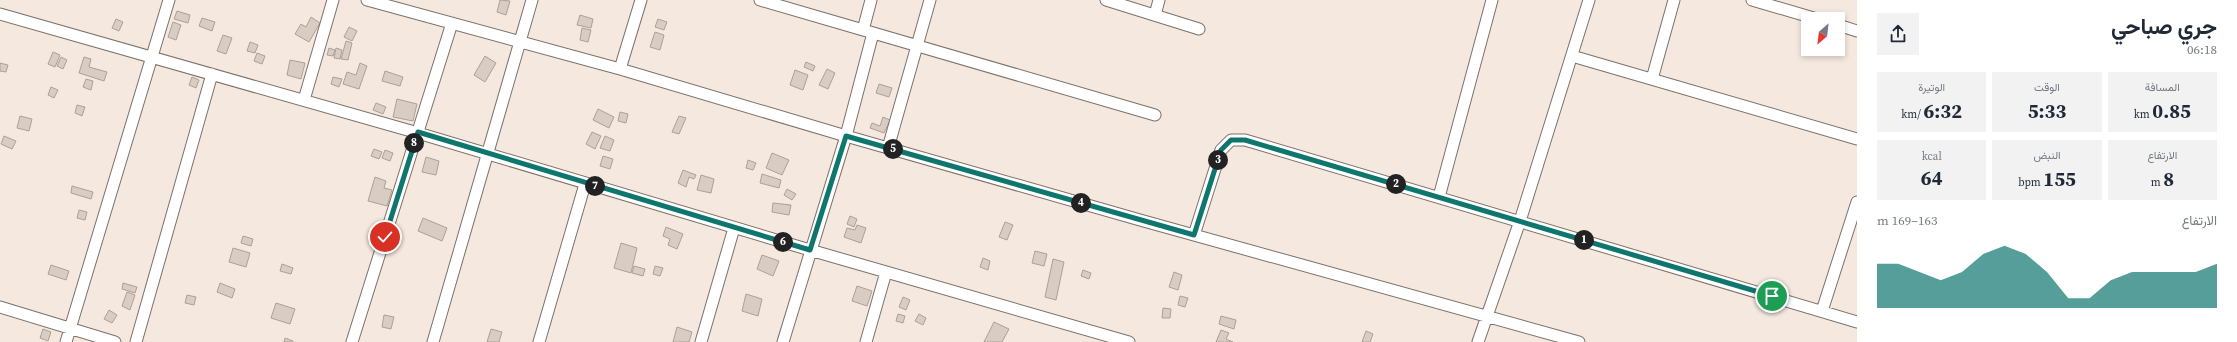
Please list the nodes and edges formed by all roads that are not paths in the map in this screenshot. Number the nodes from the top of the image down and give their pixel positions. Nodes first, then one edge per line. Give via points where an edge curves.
1 (169, 0) edge
2 (333, 0) edge
3 (367, 0) edge
4 (532, 0) edge
5 (641, 0) edge
6 (760, 0) edge
7 (871, 0) edge
8 (930, 0) edge
9 (1106, 0) edge
10 (1160, 0) edge
11 (1492, 0) edge
12 (1589, 0) edge
13 (1674, 0) edge
14 (1752, 0) edge
15 (0, 14) edge
16 (1801, 14) edge
17 (1155, 15) junction
18 (452, 23) junction
19 (1845, 27) edge
20 (1199, 29) dead end
21 (868, 31) junction
22 (1857, 31) edge
23 (520, 42) junction
24 (917, 45) junction
25 (1572, 56) junction
26 (152, 57) junction
27 (620, 69) junction
28 (212, 74) junction
29 (1652, 79) junction
30 (304, 100) junction
31 (1155, 115) dead end
32 (418, 132) junction
33 (846, 136) junction
34 (1857, 139) edge
35 (888, 148) junction
36 (486, 153) junction
37 (586, 184) junction
38 (1439, 197) junction
39 (1857, 202) edge
40 (1520, 221) junction
41 (734, 228) junction
42 (1194, 235) junction
43 (810, 250) junction
44 (886, 272) junction
45 (0, 307) edge
46 (1822, 311) junction
47 (1487, 315) junction
48 (1857, 322) edge
49 (70, 328) junction
50 (1100, 338) edge
51 (66, 342) edge
52 (116, 342) edge
53 (136, 342) edge
54 (352, 342) edge
55 (433, 342) edge
56 (539, 342) edge
57 (701, 342) edge
58 (783, 342) edge
59 (866, 342) edge
60 (1129, 342) edge
61 (1478, 342) edge
62 (1580, 342) edge

1 - 26 street
2 - 30 street
3 - 18 street
4 - 23 street
5 - 27 street
6 - 21 street
7 - 21 street
8 - 24 street
9 - 17 street
10 - 17 street
11 - 38 street
12 - 25 street
13 - 29 street
14 - 16 street
15 - 26 street
17 - 20 street
18 - 23 street
18 - 32 street
19 - 22 street
21 - 24 street
21 - 33 street
23 - 27 street
23 - 36 street
24 - 31 street
24 - 35 street
25 - 29 street
25 - 40 street
26 - 28 street
26 - 49 street
27 - 33 street
28 - 30 street
28 - 53 street
29 - 34 street
30 - 32 street
32 - 36 street
32 - 54 street
33 - 35 street
33 - 43 street
35 - 42 street
36 - 37 street
36 - 55 street
37 - 41 street
37 - 56 street
38 - 40 street
38 - 42 street via 1245,140 1231,140 1221,150
39 - 46 street
40 - 46 street
40 - 47 street
41 - 43 street
41 - 57 street
42 - 47 street
43 - 44 street
43 - 58 street
44 - 50 street
44 - 59 street
45 - 49 street
46 - 48 street
47 - 61 street
47 - 62 street
49 - 51 street
49 - 52 street
50 - 60 street

